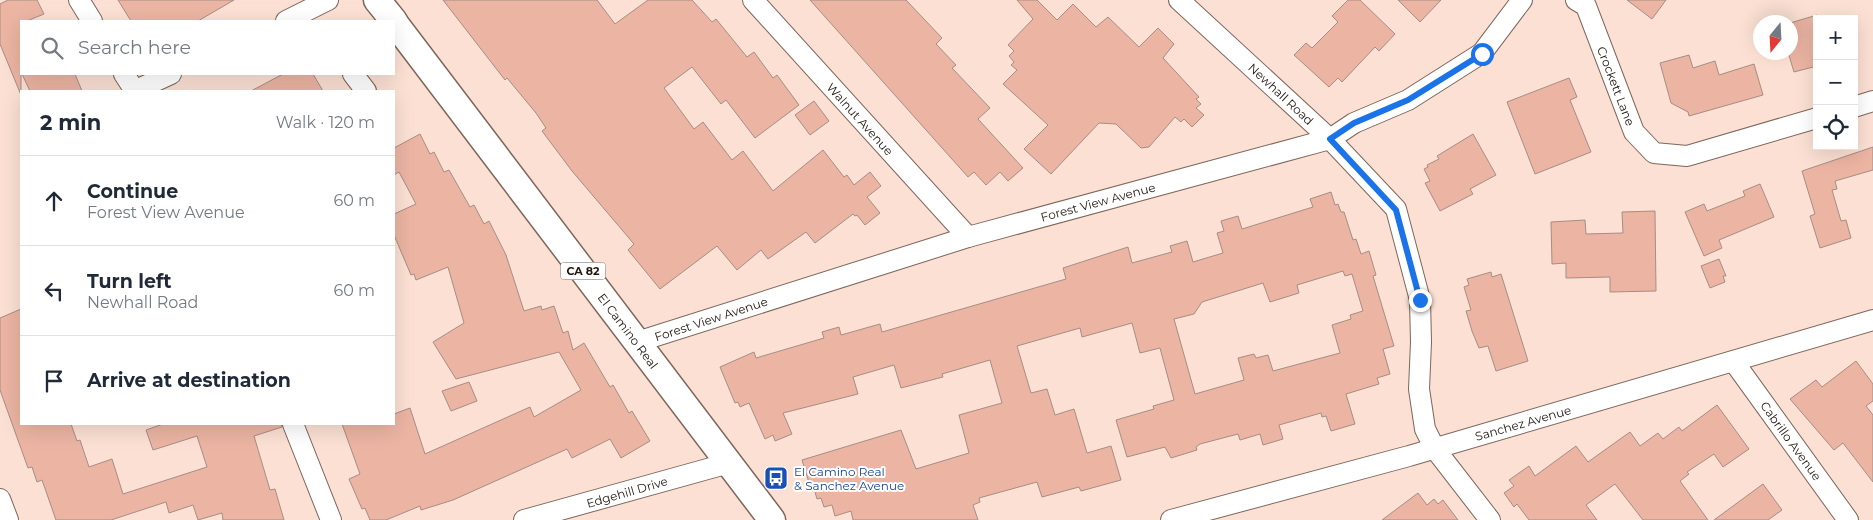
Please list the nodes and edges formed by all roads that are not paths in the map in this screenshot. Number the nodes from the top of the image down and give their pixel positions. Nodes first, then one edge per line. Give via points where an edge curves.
1 (79, 0) edge
2 (328, 0) edge
3 (378, 0) edge
4 (753, 0) edge
5 (1179, 0) edge
6 (1522, 0) edge
7 (1576, 0) edge
8 (306, 11) edge
9 (91, 20) edge
10 (288, 20) edge
11 (393, 20) edge
12 (395, 22) edge
13 (125, 75) edge
14 (169, 75) edge
15 (354, 75) edge
16 (133, 90) edge
17 (136, 90) edge
18 (365, 90) edge
19 (1873, 101) edge
20 (1858, 106) edge
21 (1813, 119) edge
22 (1330, 139) junction
23 (968, 237) junction
24 (1873, 320) edge
25 (637, 342) junction
26 (1734, 362) junction
27 (293, 425) edge
28 (1435, 449) junction
29 (729, 463) junction
30 (0, 498) edge
31 (8, 520) edge
32 (330, 520) edge
33 (524, 520) edge
34 (772, 520) edge
35 (1171, 520) edge
36 (1490, 520) edge
37 (1848, 520) edge

1 - 9 street
2 - 8 street
3 - 11 main road, El Camino Real / CA 82
4 - 23 street, Walnut Avenue
5 - 22 street, Newhall Road
6 - 22 street, Forest View Avenue via 1482,54 1408,100 1354,123
7 - 21 street, Crockett Lane via 1586,6 1634,132 1654,153 1688,156
8 - 10 street
12 - 25 main road, El Camino Real / CA 82
13 - 16 street
14 - 17 street
15 - 18 street
19 - 20 street
22 - 23 street, Forest View Avenue
22 - 28 street, Newhall Road via 1396,210 1420,300 1419,388 1425,429
23 - 25 street, Forest View Avenue
24 - 26 street, Sanchez Avenue
25 - 29 main road, El Camino Real / CA 82
26 - 28 street, Sanchez Avenue
26 - 37 street, Cabrillo Avenue
27 - 32 street
28 - 35 street, Sanchez Avenue
28 - 36 street, Newhall Road
29 - 33 street, Edgehill Drive
29 - 34 main road, El Camino Real / CA 82
30 - 31 street

